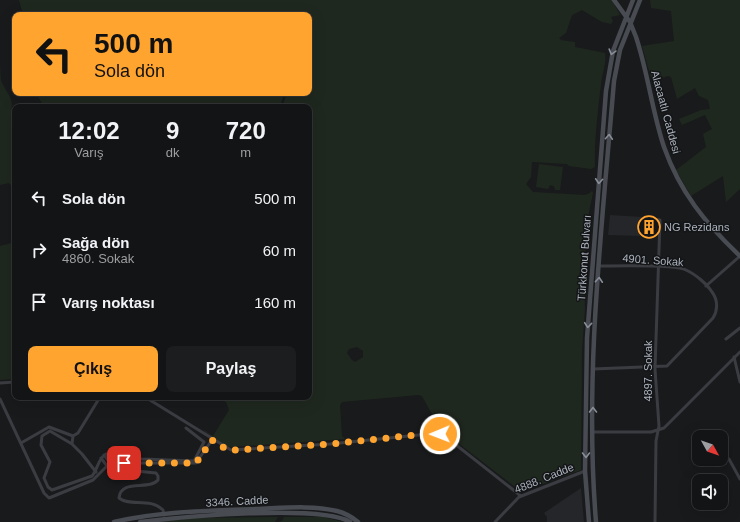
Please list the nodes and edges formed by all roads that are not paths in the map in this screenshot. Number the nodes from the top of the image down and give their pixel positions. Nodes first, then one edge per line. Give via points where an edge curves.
1 (614, 0) edge
2 (632, 0) edge
3 (640, 0) edge
4 (626, 16) junction
5 (630, 22) junction
6 (649, 219) dead end
7 (740, 256) edge
8 (600, 266) junction
9 (660, 267) junction
10 (706, 286) junction
11 (740, 328) edge
12 (726, 339) dead end
13 (740, 352) edge
14 (734, 357) junction
15 (656, 367) junction
16 (593, 369) junction
17 (738, 372) edge
18 (12, 382) edge
19 (740, 382) edge
20 (0, 383) edge
21 (0, 399) edge
22 (98, 400) edge
23 (150, 400) edge
24 (186, 428) dead end
25 (593, 432) junction
26 (658, 432) junction
27 (73, 436) junction
28 (212, 440) junction
29 (21, 443) junction
30 (72, 444) junction
31 (104, 455) junction
32 (101, 458) junction
33 (730, 459) dead end
34 (134, 463) junction
35 (111, 464) junction
36 (107, 466) junction
37 (586, 471) junction
38 (96, 472) junction
39 (740, 479) edge
40 (521, 496) junction
41 (164, 515) junction
42 (114, 522) edge
43 (140, 522) edge
44 (350, 522) edge
45 (358, 522) edge
46 (495, 522) edge
47 (589, 522) edge
48 (596, 522) edge
49 (655, 522) edge

1 - 4 street, Alacaatlı Caddesi
2 - 4 street, Türkkonut Bulvarı
3 - 5 street, Türkkonut Bulvarı
4 - 5 street, Alacaatlı Caddesi
4 -> 37 street, Türkkonut Bulvarı via 611,57 606,91 587,338
5 - 7 street, Alacaatlı Caddesi via 641,52 664,146 678,180 698,212
8 -> 5 street, Türkkonut Bulvarı via 614,81 620,50
6 - 9 street, 4897. Sokak via 660,220
7 - 10 street
8 - 9 street, 4901. Sokak
16 -> 8 street, Türkkonut Bulvarı
9 - 10 street, 4901. Sokak via 686,270
9 - 15 street, 4897. Sokak
10 - 15 street, 4901. Sokak via 715,295 716,311 713,318 667,366
11 - 12 street
13 - 14 street
14 - 17 street
14 - 26 street via 668,425
15 - 16 street
15 - 26 street, 4897. Sokak
25 -> 16 street, Türkkonut Bulvarı
17 - 19 street
18 - 20 street
21 - 29 street
22 - 27 street via 78,433
23 - 28 street
24 - 31 street via 204,442 194,461
25 - 26 street
25 - 48 street, Türkkonut Bulvarı
26 - 49 street, 4897. Sokak
27 - 29 street via 50,427
27 - 30 street
28 - 34 street via 199,462 194,464
28 - 40 street via 226,449 234,450 330,444 435,433 446,437
29 - 36 street via 49,498 93,480
30 - 38 street
30 - 38 street via 50,431 42,436 41,445 50,462 44,478 50,489 54,490 87,479
31 - 32 street
31 - 35 street
32 - 36 street
32 - 38 street
33 - 39 street
34 - 35 street
34 - 41 street via 136,471 156,473 158,480 153,485 127,488 121,492 119,498 155,504 163,510
35 - 36 street
37 - 40 street, 4888. Cadde
37 - 47 street, Türkkonut Bulvarı
40 - 46 street, 4888. Cadde
41 - 42 street, 3346. Cadde
41 - 45 street, 3346. Cadde via 285,508 321,509 342,512
43 - 44 street, 3346. Cadde via 283,513 329,515

